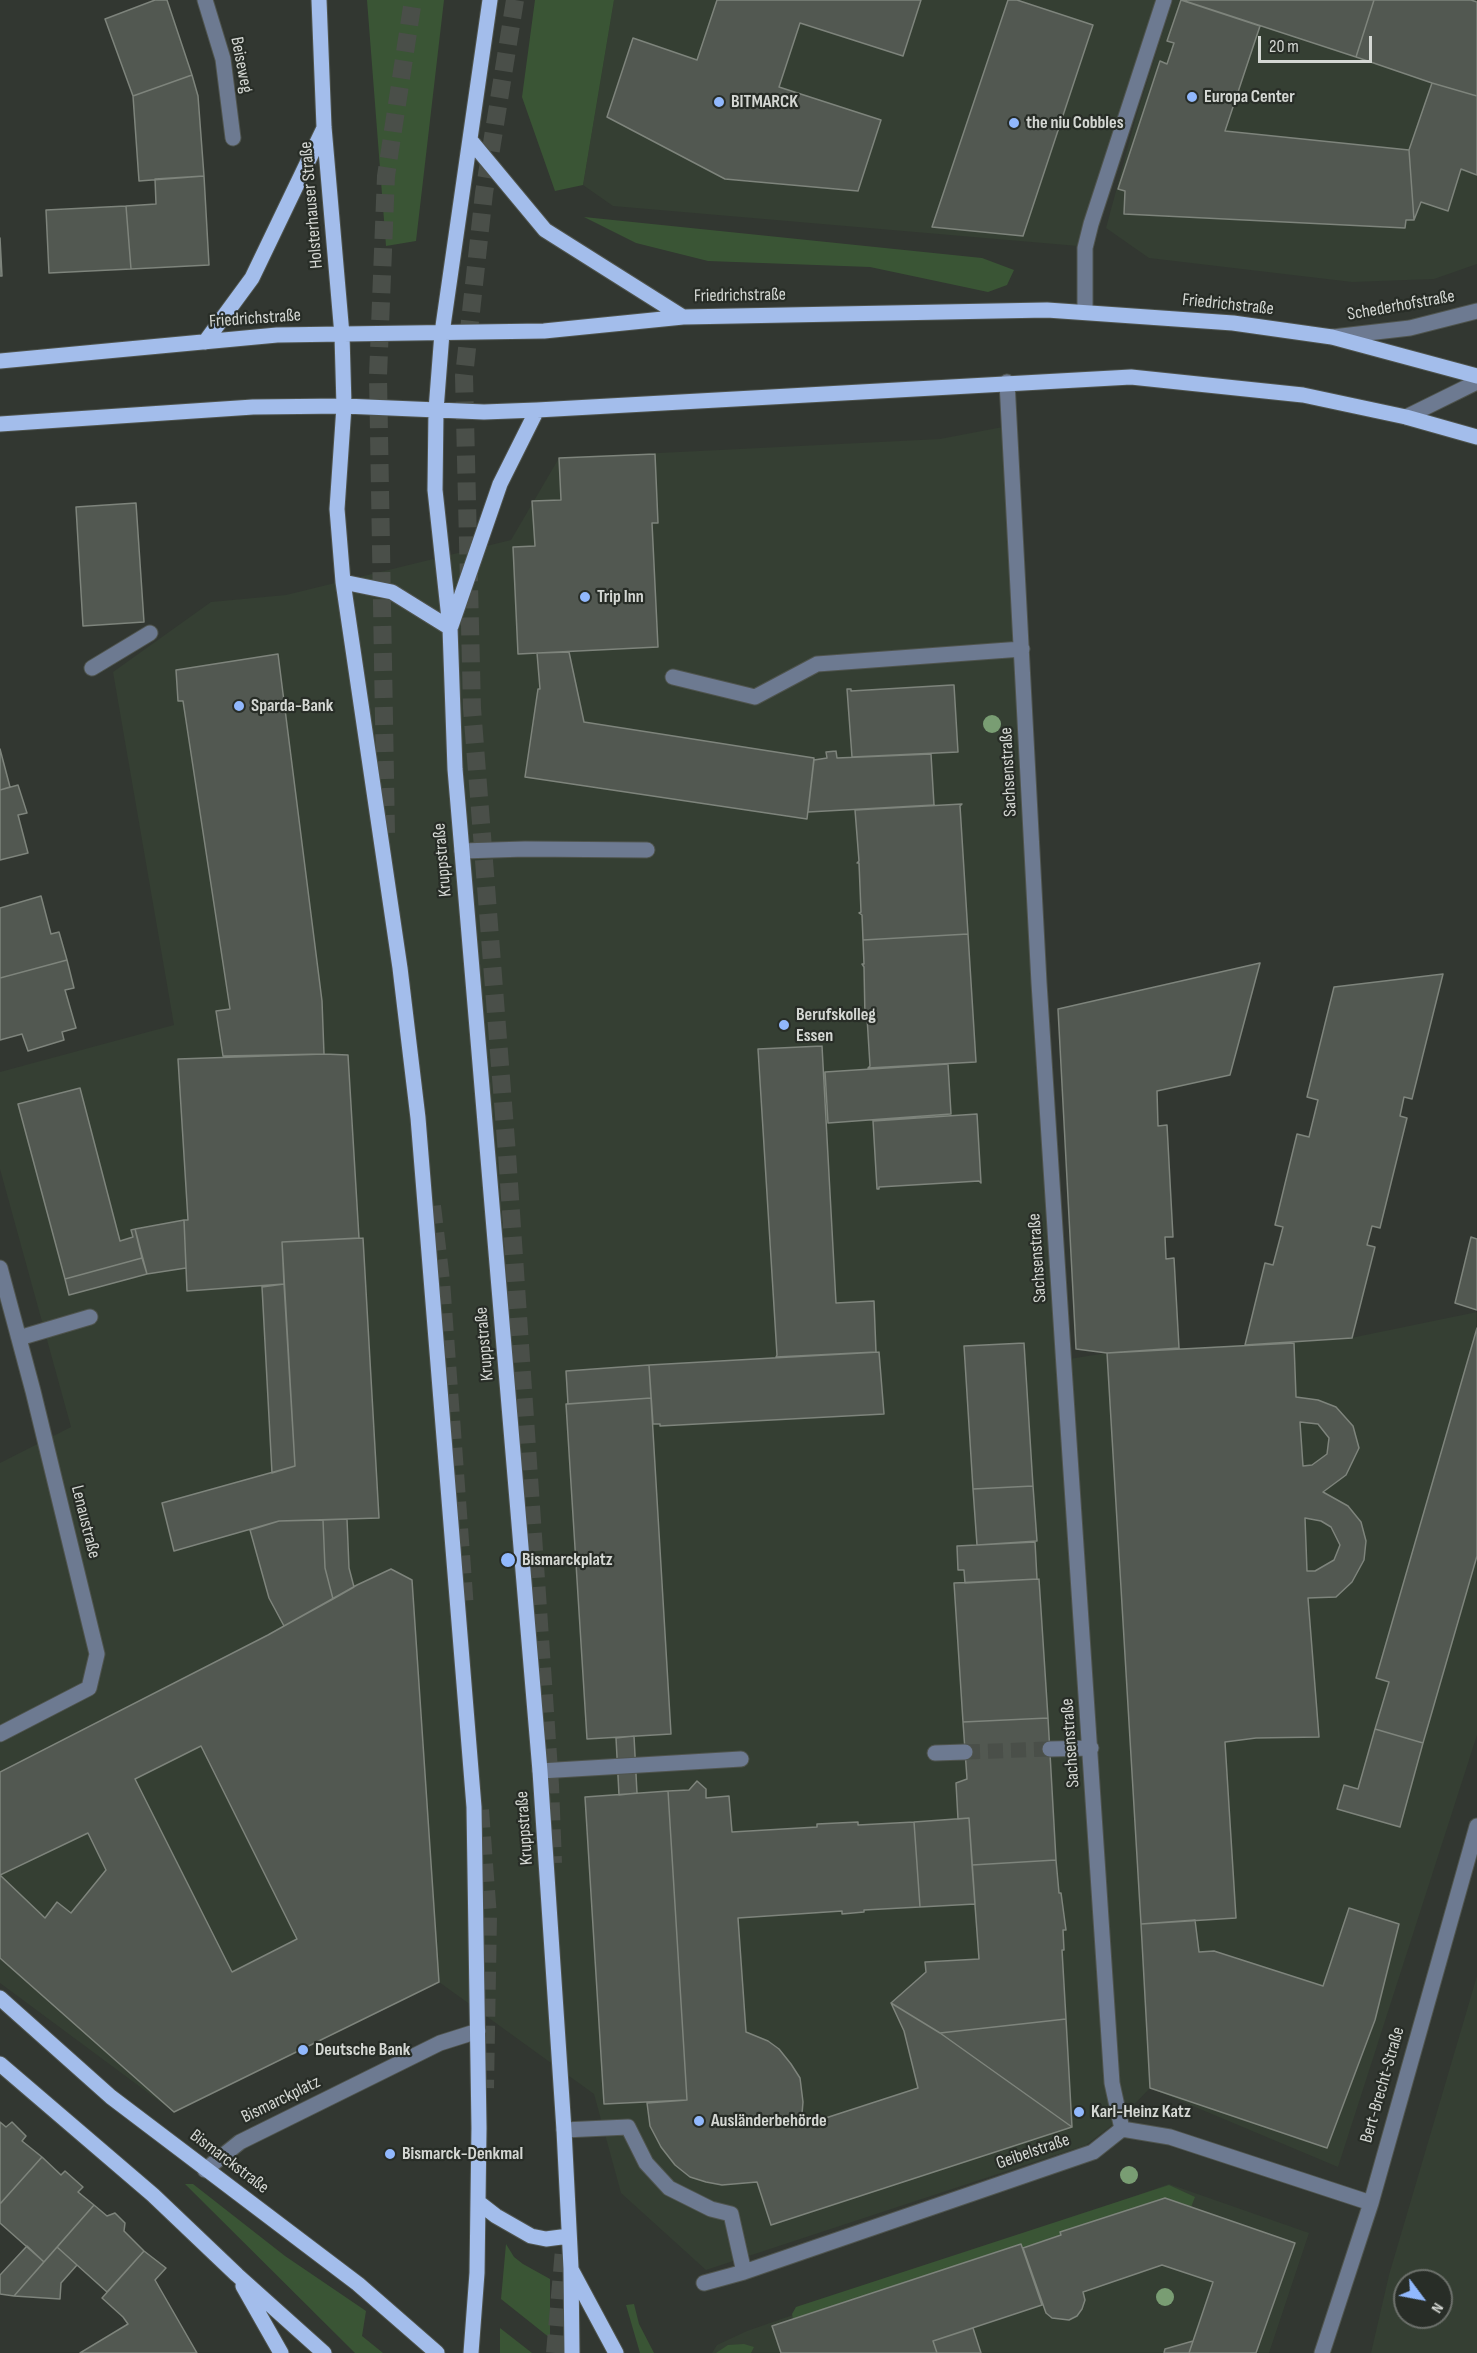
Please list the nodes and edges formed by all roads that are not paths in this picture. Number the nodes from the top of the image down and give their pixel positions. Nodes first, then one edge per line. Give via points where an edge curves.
1 (205, 0) edge
2 (319, 0) edge
3 (490, 0) edge
4 (1164, 0) edge
5 (324, 127) junction
6 (233, 138) dead end
7 (471, 141) junction
8 (1477, 311) edge
9 (1085, 312) junction
10 (683, 317) junction
11 (442, 333) junction
12 (342, 335) junction
13 (1332, 337) junction
14 (205, 342) junction
15 (0, 361) edge
16 (1477, 376) edge
17 (1007, 382) junction
18 (1477, 382) edge
19 (344, 406) junction
20 (436, 410) junction
21 (537, 410) junction
22 (1406, 417) junction
23 (0, 424) edge
24 (1477, 437) edge
25 (343, 582) junction
26 (450, 628) junction
27 (150, 633) dead end
28 (1022, 649) junction
29 (92, 668) dead end
30 (673, 677) dead end
31 (647, 850) dead end
32 (462, 851) junction
33 (0, 1268) edge
34 (90, 1317) dead end
35 (19, 1338) junction
36 (0, 1734) edge
37 (1091, 1748) junction
38 (1050, 1749) tunnel mouth
39 (965, 1752) tunnel mouth
40 (935, 1753) dead end
41 (741, 1759) dead end
42 (540, 1771) junction
43 (1477, 1826) edge
44 (0, 1998) edge
45 (478, 2031) junction
46 (0, 2064) edge
47 (1122, 2129) junction
48 (564, 2130) junction
49 (206, 2170) junction
50 (478, 2202) junction
51 (1371, 2203) junction
52 (569, 2236) junction
53 (571, 2268) junction
54 (744, 2272) junction
55 (237, 2275) junction
56 (704, 2283) dead end
57 (281, 2353) edge
58 (324, 2353) edge
59 (437, 2353) edge
60 (471, 2353) edge
61 (572, 2353) edge
62 (616, 2353) edge
63 (1322, 2353) edge

1 - 6 street, Beiseweg via 223,59
2 - 5 main road, Holsterhauser Straße
3 - 7 main road
4 - 9 street via 1091,224 1085,248
5 - 12 main road, Holsterhauser Straße
5 - 14 main road via 252,278
7 - 10 main road via 545,230
7 - 11 main road
8 - 13 street, Schederhofstraße via 1410,328
9 - 10 main road, Friedrichstraße via 973,310
9 - 13 main road, Friedrichstraße via 1233,323
10 - 11 main road, Friedrichstraße via 543,332
11 - 12 main road, Friedrichstraße
11 - 20 main road, Kruppstraße
12 - 14 main road, Friedrichstraße via 277,335
12 - 19 main road, Holsterhauser Straße
13 - 16 main road, Friedrichstraße
14 - 15 main road, Friedrichstraße
17 - 21 main road
17 - 22 main road via 1131,377 1303,395
17 - 28 street, Sachsenstraße
18 - 22 street
19 - 20 main road
19 - 23 main road via 253,407
19 - 25 main road via 337,509
20 - 21 main road
20 - 26 main road, Kruppstraße via 436,516
21 - 26 main road via 500,484
22 - 24 main road
25 - 26 main road via 392,592
25 - 45 main road via 418,1118 474,1807
26 - 32 main road, Kruppstraße
27 - 29 street
28 - 30 street via 817,664 755,697
28 - 37 street, Sachsenstraße via 1039,983
31 - 32 street
32 - 42 main road, Kruppstraße
33 - 35 street, Lenaustraße
34 - 35 street
35 - 36 street, Lenaustraße via 97,1654 89,1688
37 - 38 street
37 - 47 street, Sachsenstraße via 1112,2083
39 - 40 street
41 - 42 street
42 - 48 main road, Kruppstraße
43 - 51 street, Bert-Brecht-Straße
44 - 49 main road, Bismarckstraße via 111,2097
45 - 49 street, Bismarckplatz via 432,2047 240,2142
45 - 50 main road
46 - 55 main road via 153,2195
47 - 51 street via 1170,2137
47 - 54 street, Geibelstraße via 1093,2152
48 - 52 main road, Kruppstraße
48 - 54 street via 628,2127 646,2163 669,2188 711,2209 731,2214
49 - 59 main road, Bismarckstraße via 358,2284
50 - 52 main road via 531,2235 546,2239
50 - 60 main road
51 - 63 street, Bert-Brecht-Straße
52 - 53 main road, Kruppstraße
53 - 61 main road, Kruppstraße
53 - 62 main road
54 - 56 street, Geibelstraße
55 - 57 main road
55 - 58 main road

